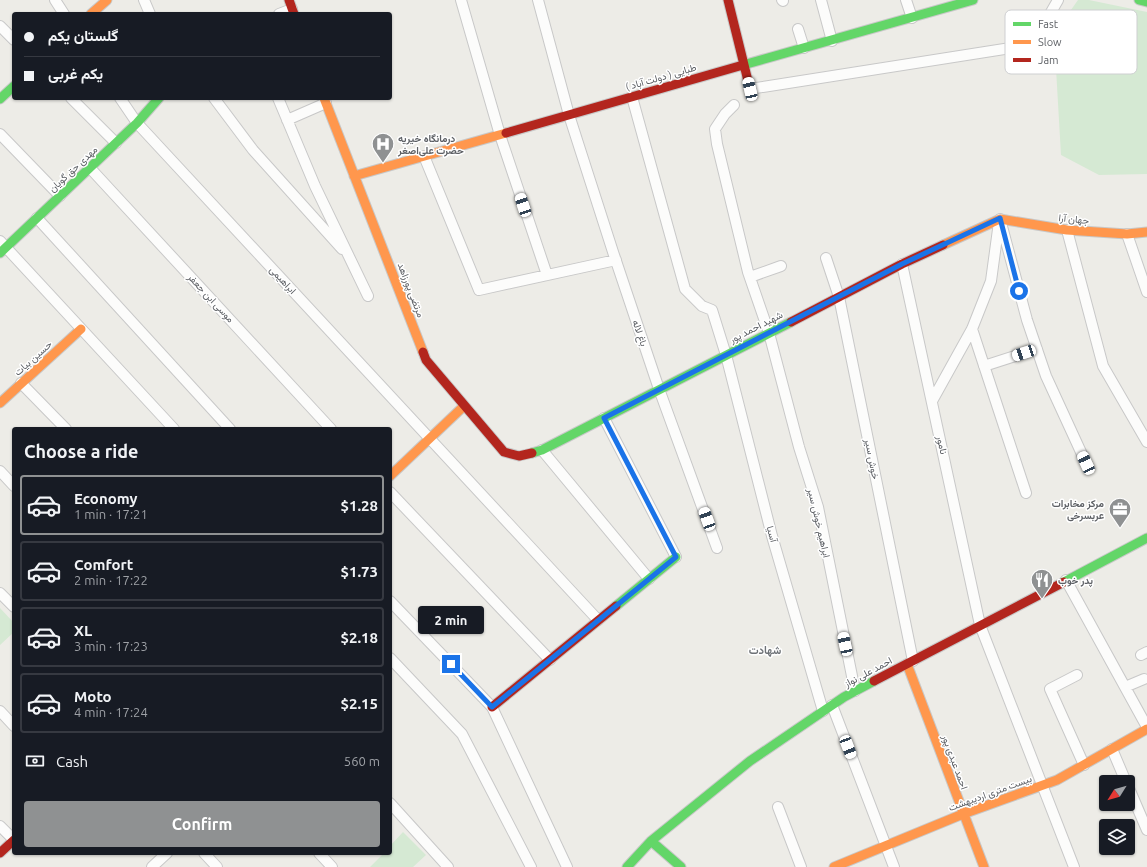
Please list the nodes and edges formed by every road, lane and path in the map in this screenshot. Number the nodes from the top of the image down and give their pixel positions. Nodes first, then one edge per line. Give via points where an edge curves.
1 (55, 0) edge
2 (107, 0) edge
3 (144, 0) edge
4 (461, 0) edge
5 (538, 0) edge
6 (728, 0) edge
7 (821, 0) edge
8 (906, 0) edge
9 (973, 0) edge
10 (1058, 0) edge
11 (1139, 0) edge
12 (1147, 2) edge
13 (1052, 10) edge
14 (63, 12) edge
15 (93, 12) edge
16 (149, 12) edge
17 (912, 18) junction
18 (0, 26) edge
19 (798, 29) dead end
20 (12, 38) edge
21 (832, 41) junction
22 (804, 48) junction
23 (1005, 49) edge
24 (745, 64) junction
25 (12, 88) edge
26 (750, 89) joint
27 (632, 97) junction
28 (0, 99) edge
29 (73, 100) edge
30 (121, 100) edge
31 (157, 100) edge
32 (216, 100) edge
33 (279, 100) edge
34 (325, 101) edge
35 (734, 105) dead end
36 (570, 115) junction
37 (287, 120) junction
38 (137, 123) junction
39 (0, 134) edge
40 (500, 135) junction
41 (116, 143) junction
42 (424, 156) junction
43 (90, 168) junction
44 (354, 176) junction
45 (60, 196) junction
46 (37, 218) junction
47 (1000, 218) junction
48 (1067, 230) junction
49 (1147, 232) edge
50 (1127, 234) junction
51 (2, 247) edge
52 (826, 258) dead end
53 (350, 259) junction
54 (616, 260) junction
55 (902, 264) junction
56 (781, 266) dead end
57 (546, 275) junction
58 (750, 277) junction
59 (1147, 292) edge
60 (368, 296) dead end
61 (839, 296) junction
62 (81, 329) junction
63 (972, 329) junction
64 (769, 333) junction
65 (1037, 349) junction
66 (726, 355) junction
67 (984, 366) junction
68 (21, 383) junction
69 (659, 389) junction
70 (932, 401) junction
71 (0, 403) edge
72 (464, 406) junction
73 (604, 418) junction
74 (64, 427) edge
75 (172, 427) edge
76 (228, 427) edge
77 (329, 427) edge
78 (429, 438) junction
79 (1147, 442) edge
80 (542, 450) junction
81 (522, 457) joint
82 (1086, 463) dead end
83 (0, 471) edge
84 (392, 474) edge
85 (12, 484) edge
86 (1026, 493) dead end
87 (392, 494) edge
88 (1144, 543) edge
89 (718, 548) dead end
90 (676, 557) joint
91 (648, 579) junction
92 (1066, 580) junction
93 (0, 593) edge
94 (392, 603) edge
95 (12, 605) edge
96 (598, 620) junction
97 (980, 625) junction
98 (392, 660) edge
99 (550, 660) junction
100 (910, 662) junction
101 (1077, 675) dead end
102 (1144, 679) dead end
103 (1125, 687) junction
104 (855, 691) junction
105 (832, 705) junction
106 (492, 707) junction
107 (0, 711) edge
108 (823, 711) junction
109 (12, 724) edge
110 (1147, 728) edge
111 (1112, 749) junction
112 (1084, 765) junction
113 (1123, 775) edge
114 (1042, 786) junction
115 (1135, 802) edge
116 (392, 806) edge
117 (778, 807) dead end
118 (963, 814) junction
119 (0, 826) edge
120 (1147, 830) edge
121 (12, 838) edge
122 (651, 841) junction
123 (12, 842) edge
124 (886, 846) junction
125 (0, 853) edge
126 (165, 855) edge
127 (206, 855) edge
128 (321, 855) edge
129 (152, 867) edge
130 (217, 867) edge
131 (332, 867) edge
132 (448, 867) edge
133 (531, 867) edge
134 (567, 867) edge
135 (627, 867) edge
136 (682, 867) edge
137 (801, 867) edge
138 (834, 867) edge
139 (894, 867) edge
140 (984, 867) edge
141 (1074, 867) edge

1 - 14 street
2 - 15 street
3 - 16 street
4 - 40 street
5 - 36 street, باغ لاله
6 - 24 street
7 - 21 street
8 - 17 street
9 - 17 street, طبایی ( دولت آباد )
10 - 13 street
11 - 12 street
17 - 21 street, طبایی ( دولت آباد )
18 - 20 street
19 - 22 street
21 - 22 street, طبایی ( دولت آباد )
22 - 24 street, طبایی ( دولت آباد )
23 - 26 street
24 - 26 street
24 - 27 street, طبایی ( دولت آباد )
25 - 28 street
27 - 36 street, طبایی ( دولت آباد )
27 - 66 street, آسیا via 685,289 702,306 712,310
29 - 41 street
30 - 38 street, ابراهیمی
31 - 38 street, مهدی حق گویان
32 - 53 street via 253,150
33 - 37 street
34 - 37 street
34 - 44 street, مرتضی پورزاهد
35 - 58 street, ابراهیم خوش سیر via 716,129 717,144
36 - 40 street, طبایی ( دولت آباد )
36 - 54 street, باغ لاله
37 - 53 street
38 - 41 street, مهدی حق گویان
38 - 78 street, ابراهیمی
39 - 45 street
40 - 42 street, طبایی ( دولت آباد )
40 - 57 street
41 - 43 street, مهدی حق گویان
42 - 44 street, طبایی ( دولت آباد )
42 - 57 street via 479,290
43 - 45 street, مهدی حق گویان
43 - 77 street, موسی ابن جعفر
44 - 72 street, مرتضی پورزاهد via 426,360
45 - 46 street, مهدی حق گویان
46 - 51 street, مهدی حق گویان
46 - 76 street
47 - 48 street, جهان آرا
47 - 55 street, شهید احمد پور
47 - 63 street via 991,281
47 - 65 street
48 - 50 street, جهان آرا
48 - 79 street via 1103,366
49 - 50 street, جهان آرا
50 - 59 street
51 - 62 street
52 - 61 street, خوش سیر
53 - 60 street
54 - 57 street
54 - 69 street, باغ لاله
55 - 61 street, شهید احمد پور
55 - 70 street, نامور
56 - 58 street
58 - 64 street, ابراهیم خوش سیر
61 - 64 street, شهید احمد پور
61 - 100 street, خوش سیر
62 - 68 street, حسین بیات
62 - 75 street
63 - 67 street
63 - 70 street
64 - 66 street, شهید احمد پور
64 - 104 street, ابراهیم خوش سیر via 799,447 818,507
65 - 67 street
65 - 82 street via 1046,376
66 - 69 street, شهید احمد پور
66 - 108 street, آسیا via 772,536
67 - 86 street
68 - 71 street, حسین بیات
68 - 74 street
69 - 73 street, شهید احمد پور
69 - 89 street, باغ لاله
70 - 97 street, نامور
72 - 78 street
72 - 81 street, مرتضی پورزاهد via 504,452
73 - 80 street, شهید احمد پور
73 - 90 street
78 - 84 street
78 - 96 street, ابراهیمی
80 - 81 street, شهید احمد پور
80 - 91 street
83 - 85 street
87 - 99 street
88 - 92 street, احمد علی نواز
90 - 91 street
91 - 96 street
92 - 97 street, احمد علی نواز
92 - 103 street
93 - 95 street
94 - 106 street
96 - 99 street
97 - 100 street, احمد علی نواز
97 - 114 street, نامور
98 - 133 street via 462,734
99 - 106 street
100 - 104 street, احمد علی نواز
100 - 118 street, احمد عبدی پور
101 - 112 street via 1050,689
102 - 103 street
103 - 110 street
104 - 105 street, احمد علی نواز
105 - 108 street, احمد علی نواز
105 - 124 street
106 - 134 street
107 - 109 street
108 - 122 street, احمد علی نواز via 750,761
110 - 111 street, بیست متری اردیبهشت
111 - 112 street, بیست متری اردیبهشت
111 - 113 street
112 - 114 street, بیست متری اردیبهشت
114 - 118 street, بیست متری اردیبهشت
114 - 141 street, نامور
115 - 120 street
116 - 132 street
117 - 137 street
118 - 124 street, بیست متری اردیبهشت
118 - 140 street, احمد عبدی پور
119 - 121 street
122 - 135 street, احمد علی نواز
122 - 136 street
123 - 125 street
124 - 138 street, بیست متری اردیبهشت
124 - 139 street
126 - 129 street
127 - 130 street
128 - 131 street

